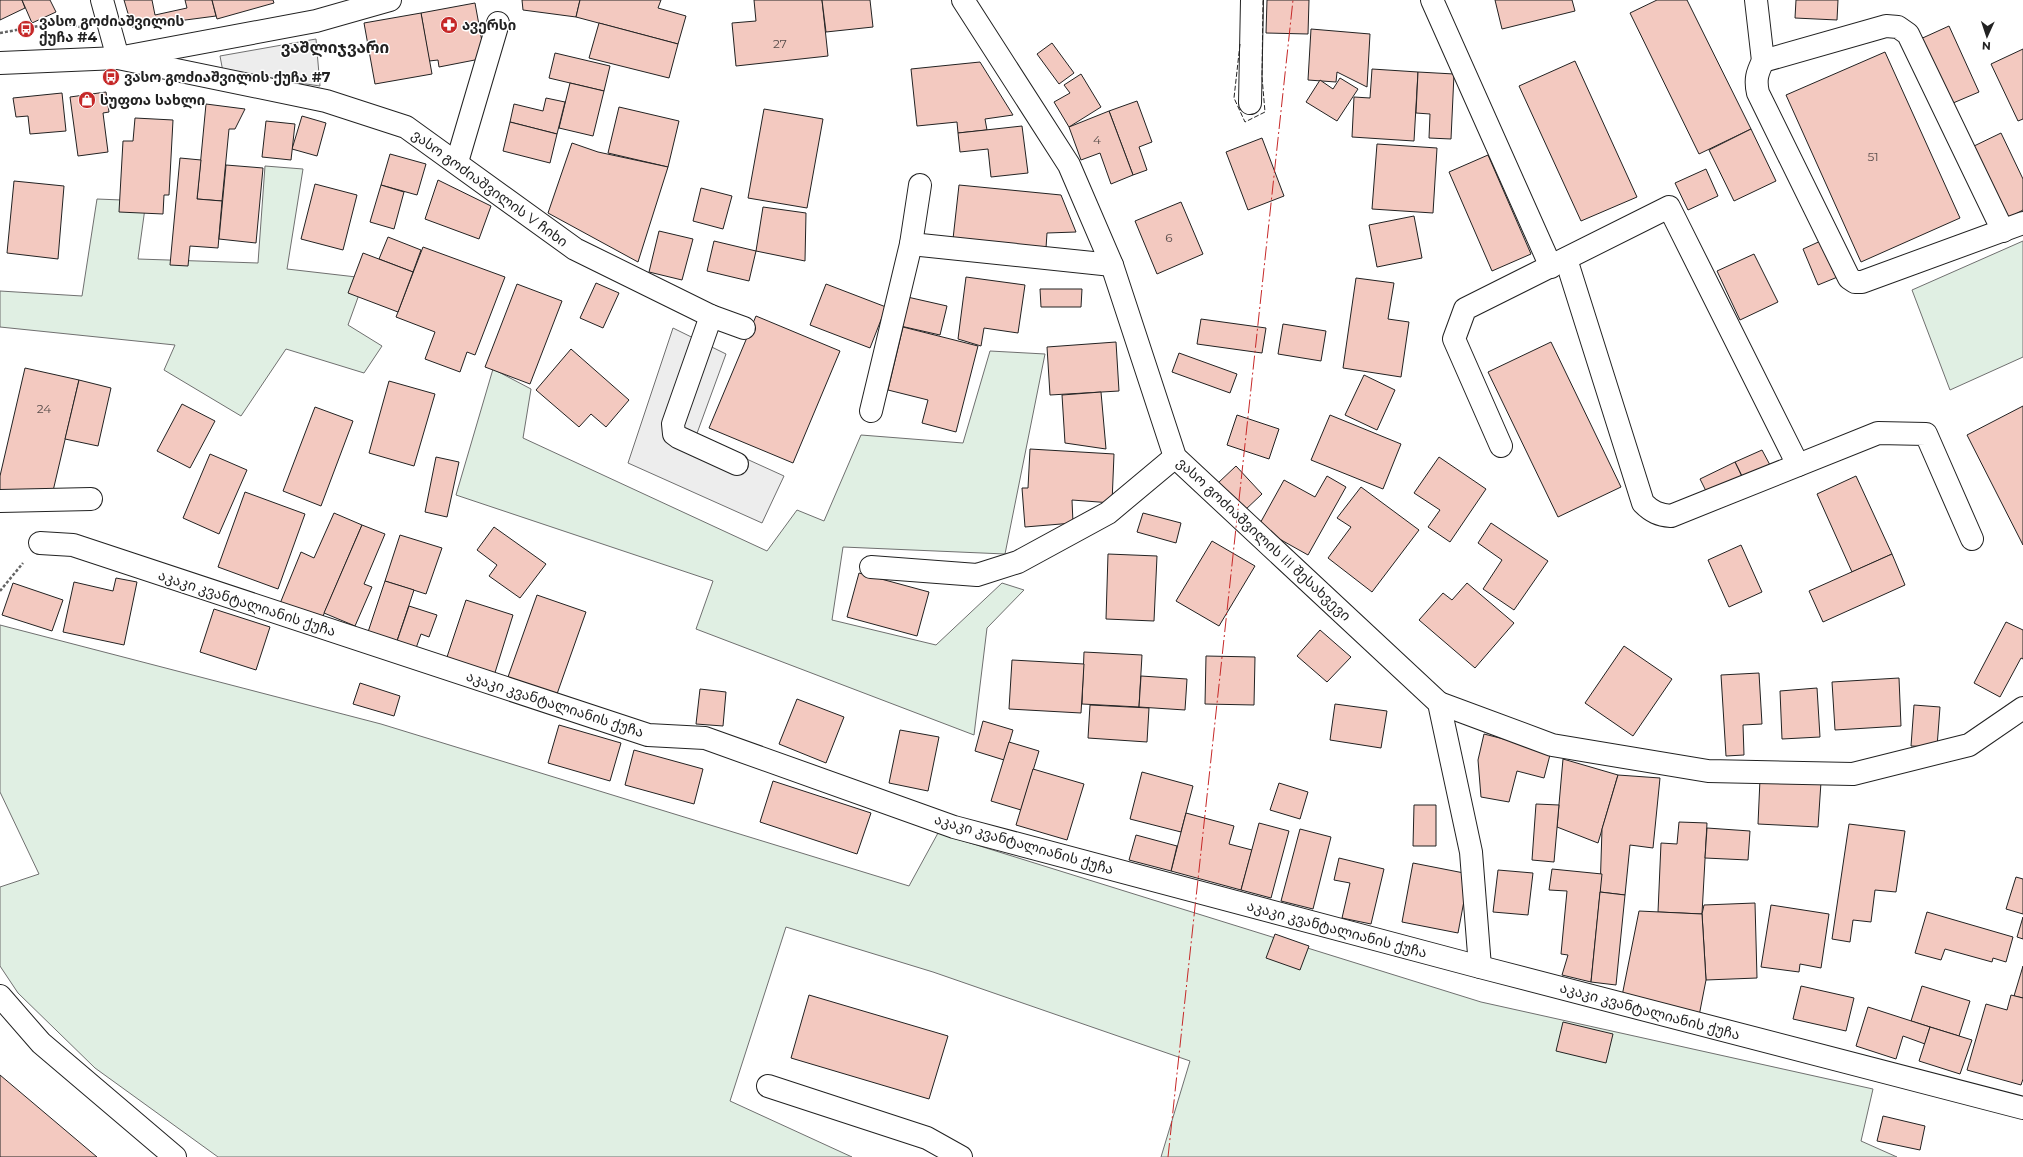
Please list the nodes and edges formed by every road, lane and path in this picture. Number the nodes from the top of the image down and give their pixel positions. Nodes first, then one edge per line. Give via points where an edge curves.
1 (102, 0) edge
2 (390, 0) edge
3 (963, 0) edge
4 (1252, 0) edge
5 (1432, 0) edge
6 (1756, 0) edge
7 (498, 23) dead end
8 (0, 33) edge
9 (113, 35) junction
10 (118, 58) junction
11 (1763, 61) junction
12 (0, 63) edge
13 (1250, 103) dead end
14 (457, 162) junction
15 (920, 185) dead end
16 (2023, 223) edge
17 (2003, 231) junction
18 (911, 244) junction
19 (1559, 263) junction
20 (1112, 265) junction
21 (711, 316) junction
22 (744, 328) dead end
23 (871, 411) dead end
24 (1501, 446) dead end
25 (1175, 458) junction
26 (737, 464) dead end
27 (1798, 465) junction
28 (91, 500) dead end
29 (0, 501) edge
30 (1972, 539) dead end
31 (40, 543) joint
32 (871, 567) dead end
33 (0, 591) edge
34 (1439, 703) junction
35 (2023, 708) edge
36 (1480, 967) junction
37 (0, 996) edge
38 (768, 1086) dead end
39 (2023, 1108) edge
40 (175, 1157) edge
41 (961, 1157) edge

1 - 9 street
2 - 10 street via 316,21
3 - 20 street, ვასო გოძიაშვილის III შესახვევი via 1068,165
4 - 13 street
5 - 19 street
6 - 11 street
7 - 14 street
8 - 9 path via 61,22
9 - 10 street
10 - 12 street
10 - 14 street, ვასო გოძიაშვილის V ჩიხი via 326,101 406,127
11 - 17 street via 1886,26 1898,27 1908,34
11 - 17 street via 1755,82 1758,93 1848,278 1862,282
14 - 21 street, ვასო გოძიაშვილის V ჩიხი via 575,249
15 - 18 street
16 - 17 street
18 - 20 street
18 - 23 street
19 - 24 street via 1465,310 1454,339
19 - 27 street via 1669,207
19 - 27 street via 1643,503 1651,511 1671,516
20 - 25 street, ვასო გოძიაშვილის III შესახვევი
21 - 22 street, ვასო გოძიაშვილის V ჩიხი
21 - 26 street via 674,424 674,434
25 - 32 street via 1108,513 1018,562 977,575
25 - 34 street, ვასო გოძიაშვილის III შესახვევი
27 - 30 street via 1878,433 1926,434
28 - 29 street
31 - 33 path
31 - 36 street, აკაკი კვანტალიანის ქუჩა via 73,545 648,735 705,738 954,827
34 - 35 street via 1552,745 1568,748 1708,772 1853,774 1969,745
34 - 36 street via 1471,852
36 - 39 street, აკაკი კვანტალიანის ქუჩა
37 - 40 street via 41,1043
38 - 41 street via 927,1138

